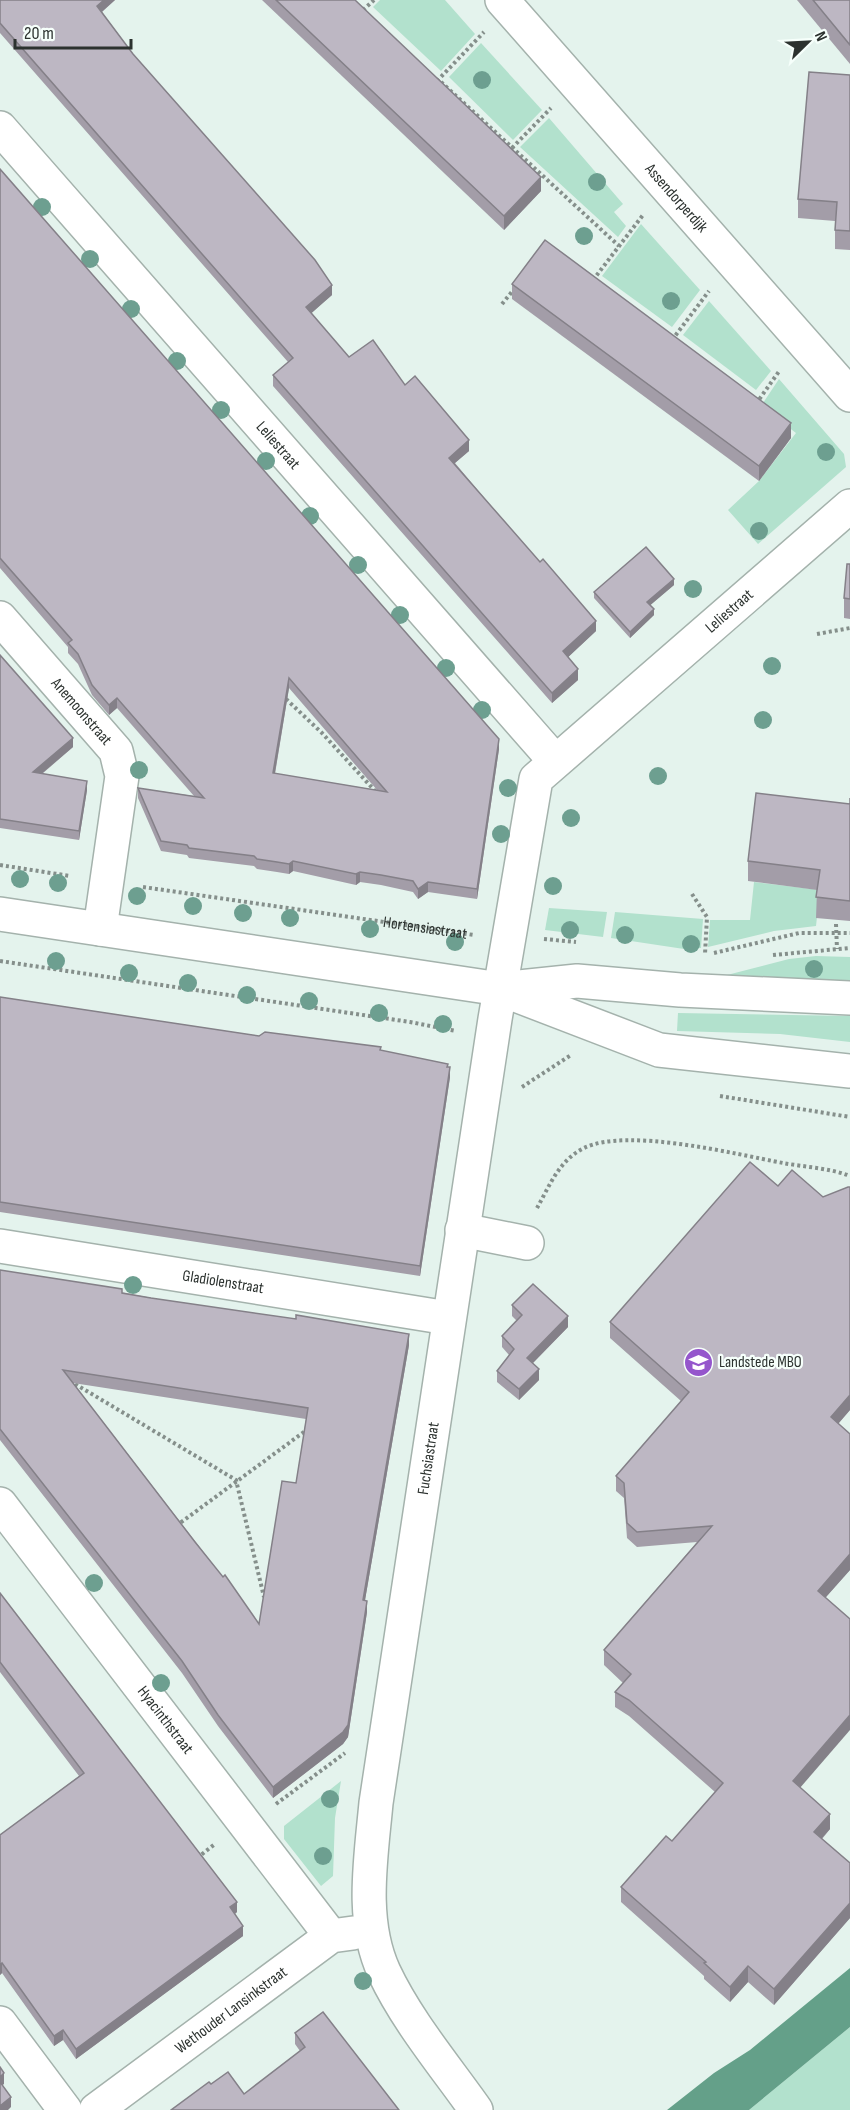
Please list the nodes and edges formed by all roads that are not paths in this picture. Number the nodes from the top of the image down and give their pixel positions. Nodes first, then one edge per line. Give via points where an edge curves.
1 (505, 3) edge
2 (0, 128) edge
3 (850, 395) edge
4 (850, 506) edge
5 (0, 618) edge
6 (555, 761) junction
7 (0, 914) edge
8 (100, 929) junction
9 (500, 989) junction
10 (850, 998) edge
11 (850, 1071) edge
12 (462, 1230) junction
13 (527, 1243) road end
14 (0, 1246) edge
15 (448, 1318) junction
16 (0, 1504) edge
17 (373, 1930) junction
18 (331, 1936) junction
19 (0, 2023) edge
20 (64, 2110) edge
21 (96, 2110) edge
22 (476, 2110) edge

1 - 3 street, Assendorperdijk
2 - 6 street, Leliestraat
4 - 6 street, Leliestraat
5 - 8 street, Anemoonstraat via 116,751 122,776
6 - 9 street, Leliestraat via 536,779
7 - 8 street
8 - 9 street
9 - 10 street via 578,981
9 - 11 street via 659,1050
9 - 12 street, Fuchsiastraat
12 - 13 street
12 - 15 street, Fuchsiastraat
14 - 15 street, Gladiolenstraat
15 - 17 street, Fuchsiastraat via 384,1747 369,1882
16 - 18 street, Hyacinthstraat
17 - 18 street, Wethouder Lansinkstraat
17 - 22 street via 384,1971 400,2000
18 - 21 street, Wethouder Lansinkstraat
19 - 20 street

